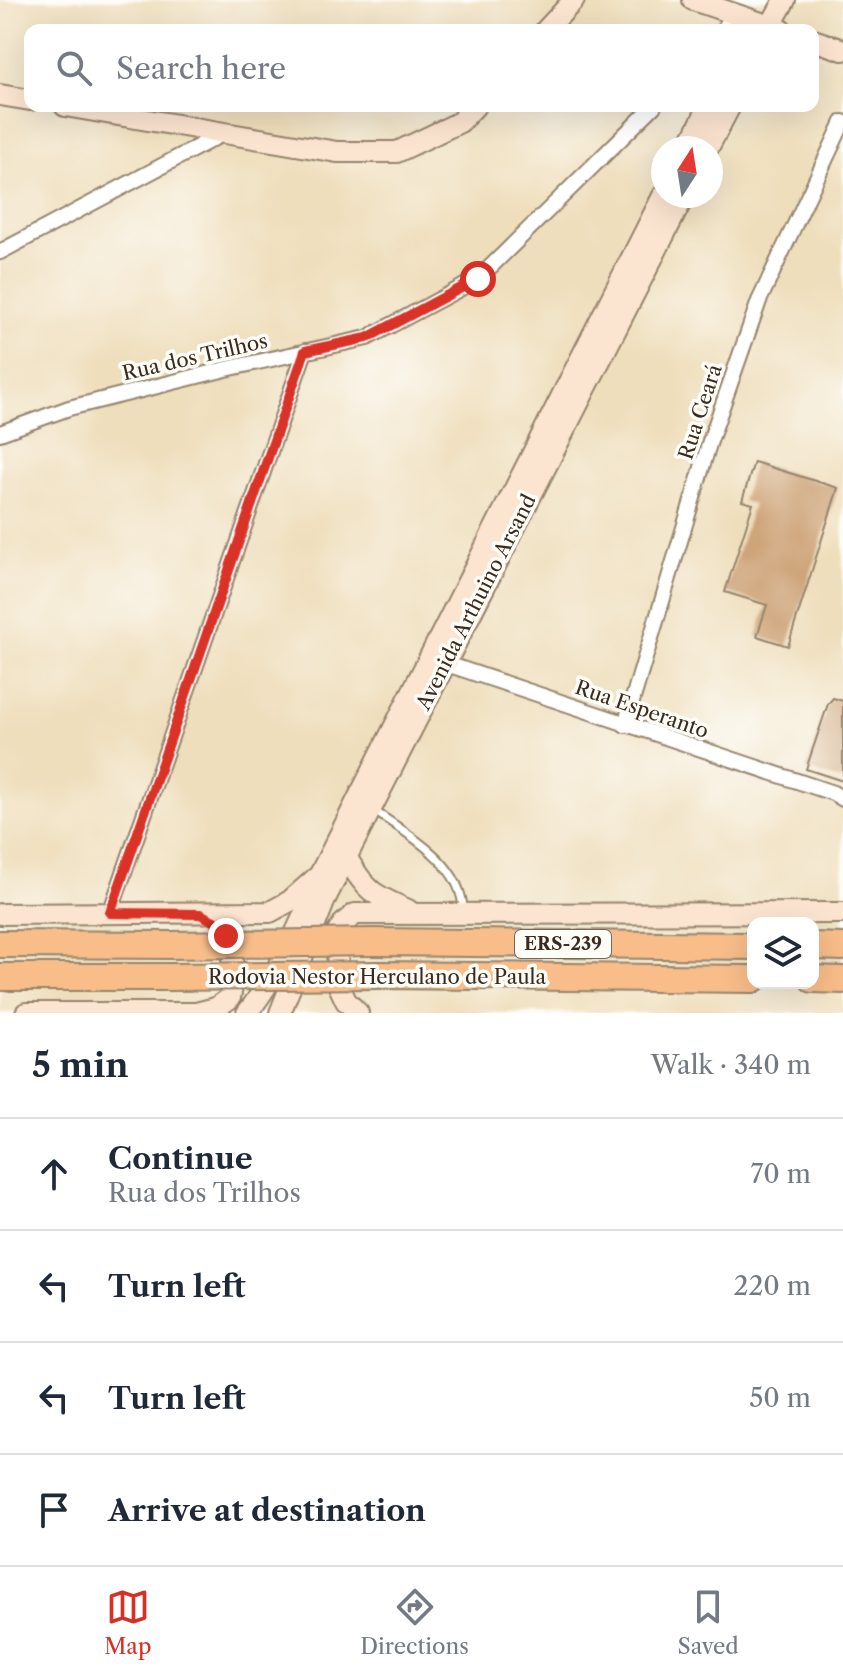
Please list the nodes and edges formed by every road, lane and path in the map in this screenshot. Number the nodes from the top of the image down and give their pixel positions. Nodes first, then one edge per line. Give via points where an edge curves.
1 (574, 0) edge
2 (693, 0) edge
3 (785, 0) edge
4 (739, 19) edge
5 (552, 24) edge
6 (775, 24) edge
7 (819, 42) edge
8 (843, 50) edge
9 (0, 95) edge
10 (24, 99) edge
11 (99, 112) edge
12 (469, 112) edge
13 (648, 112) edge
14 (706, 112) edge
15 (727, 112) edge
16 (843, 122) edge
17 (222, 134) junction
18 (694, 136) edge
19 (714, 136) edge
20 (657, 208) edge
21 (678, 208) edge
22 (0, 252) edge
23 (305, 351) junction
24 (0, 433) edge
25 (436, 661) junction
26 (625, 725) junction
27 (843, 799) edge
28 (371, 809) junction
29 (347, 858) junction
30 (319, 876) junction
31 (841, 910) edge
32 (463, 912) junction
33 (110, 913) junction
34 (416, 913) junction
35 (0, 914) edge
36 (200, 914) junction
37 (0, 944) edge
38 (747, 946) edge
39 (819, 946) edge
40 (843, 947) edge
41 (0, 977) edge
42 (747, 979) edge
43 (819, 979) edge
44 (843, 980) edge
45 (26, 1013) edge
46 (138, 1013) edge
47 (247, 1013) edge
48 (280, 1013) edge
49 (358, 1013) edge

1 - 5 main road
2 - 4 main road
3 - 6 main road
7 - 8 main road
9 - 10 main road
11 - 17 main road
12 - 17 main road via 460,122 397,152 337,152
13 - 23 street, Rua dos Trilhos via 478,279 367,338
14 - 18 main road
15 - 19 main road
16 - 26 street, Rua Ceará via 759,301 709,444
17 - 22 street
20 - 25 main road, Avenida Arthuino Arsand
21 - 25 main road, Avenida Arthuino Arsand
23 - 24 street, Rua dos Trilhos via 69,408
23 - 33 street
25 - 26 street, Rua Esperanto
25 - 28 main road, Avenida Arthuino Arsand
25 - 30 main road, Avenida Arthuino Arsand
26 - 27 street, Rua Esperanto
28 - 29 main road, Avenida Arthuino Arsand
28 - 32 lane via 446,869 458,884
29 - 34 main road via 376,896
29 - 48 main road, Avenida Arthuino Arsand
30 - 36 main road via 270,912
30 - 47 main road, Avenida Arthuino Arsand via 261,996
31 - 32 main road
32 - 34 main road
33 - 35 main road
33 - 36 main road
34 - 49 main road via 355,914 336,935 339,986
36 - 46 main road via 220,924 226,936 234,968 230,998 196,1013
37 - 38 highway, Rodovia Nestor Herculano de Paula / ERS-239, bridge
39 - 40 highway
41 - 42 highway, Rodovia Nestor Herculano de Paula / ERS-239, bridge
43 - 44 highway
45 - 46 main road

